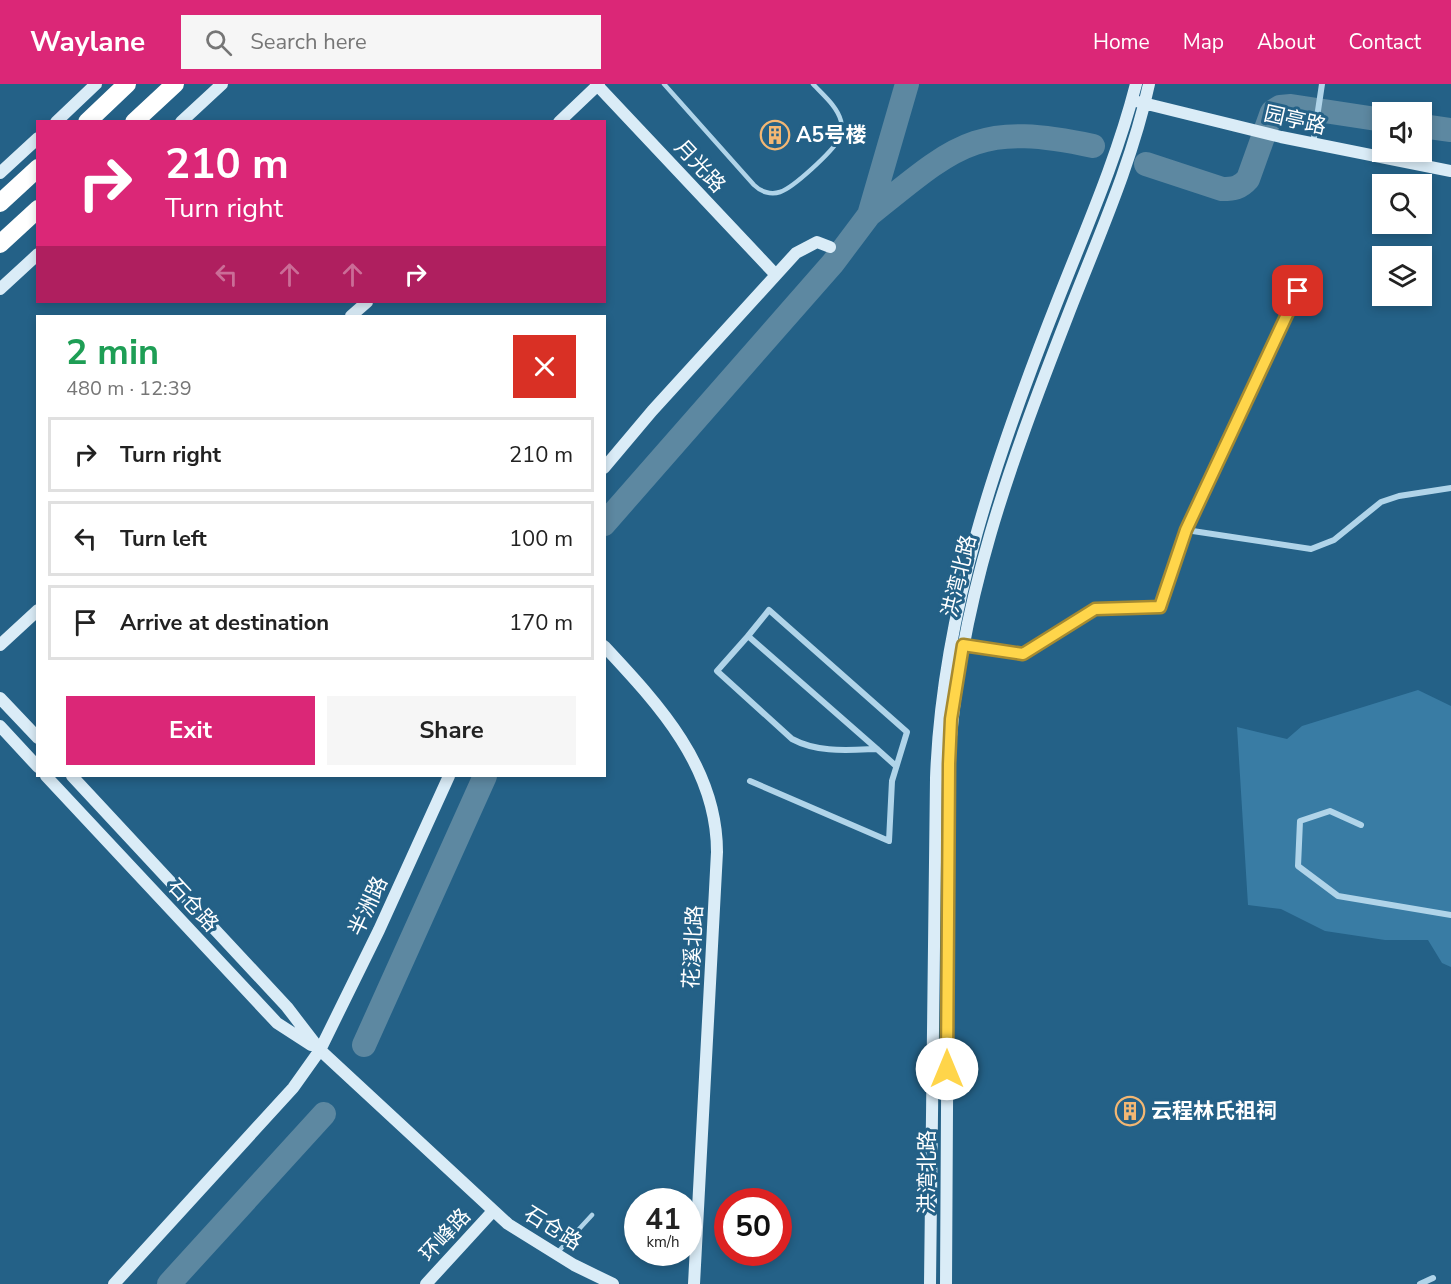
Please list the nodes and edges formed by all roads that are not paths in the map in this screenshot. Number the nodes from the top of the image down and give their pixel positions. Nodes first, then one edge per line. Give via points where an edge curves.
1 (96, 84) edge
2 (127, 84) edge
3 (175, 84) edge
4 (222, 84) edge
5 (598, 84) edge
6 (664, 84) edge
7 (813, 84) edge
8 (1136, 84) edge
9 (1149, 84) edge
10 (1322, 84) edge
11 (1131, 100) junction
12 (1144, 104) junction
13 (58, 120) edge
14 (89, 120) edge
15 (136, 120) edge
16 (183, 120) edge
17 (561, 120) edge
18 (36, 140) edge
19 (1313, 144) junction
20 (36, 170) edge
21 (1451, 171) edge
22 (0, 173) edge
23 (0, 203) edge
24 (36, 211) edge
25 (0, 244) edge
26 (830, 247) dead end
27 (36, 256) edge
28 (776, 275) junction
29 (0, 289) edge
30 (1298, 291) dead end
31 (366, 303) edge
32 (352, 315) edge
33 (606, 466) edge
34 (1451, 488) edge
35 (1186, 530) junction
36 (36, 612) edge
37 (748, 636) junction
38 (957, 644) junction
39 (0, 645) edge
40 (606, 648) edge
41 (0, 698) edge
42 (0, 726) edge
43 (36, 736) edge
44 (877, 749) junction
45 (36, 764) edge
46 (896, 766) junction
47 (47, 777) edge
48 (73, 777) edge
49 (449, 777) edge
50 (750, 781) dead end
51 (1361, 825) dead end
52 (1451, 915) edge
53 (320, 1050) junction
54 (493, 1212) junction
55 (592, 1215) dead end
56 (555, 1254) junction
57 (1433, 1278) dead end
58 (114, 1284) edge
59 (426, 1284) edge
60 (613, 1284) edge
61 (694, 1284) edge
62 (930, 1284) edge
63 (946, 1284) edge
64 (1420, 1284) edge

1 - 13 street
2 - 14 highway
3 - 15 highway
4 - 16 street
5 - 17 street
5 - 28 street, 月光路
6 - 7 lane via 754,185 777,193 808,171 841,134 839,115
8 - 11 street, 洪湾北路
9 - 12 street, 洪湾北路
10 - 19 street
11 - 12 street, 园亭路
11 - 38 street, 洪湾北路 via 1098,203 1003,446 968,566
12 - 19 street, 园亭路
12 - 38 street, 洪湾北路 via 1110,209 1004,482
18 - 22 street
19 - 21 street, 园亭路
20 - 23 highway
24 - 25 highway
26 - 28 street via 817,242 806,245
27 - 29 street
28 - 33 street
30 - 35 street
31 - 32 street
34 - 35 street via 1381,502 1334,540 1311,549
35 - 38 street via 1160,607 1095,609 1023,654
36 - 39 street
37 - 44 street
37 - 44 street via 717,671 792,739 819,748
37 - 46 street via 769,610 906,732
38 - 62 street, 洪湾北路 via 940,716 936,767
38 - 63 street, 洪湾北路 via 949,764
40 - 61 street, 花溪北路 via 674,725 701,777 716,825
41 - 43 street
42 - 45 street
44 - 46 street
46 - 50 street via 889,841
47 - 53 street, 石仓路 via 277,1023
48 - 53 street, 石仓路 via 287,1008
49 - 53 street, 半洲路
51 - 52 street via 1330,811 1300,821 1298,866 1338,896
53 - 54 street, 石仓路
53 - 58 street, 半洲路 via 293,1088
54 - 56 street, 石仓路
54 - 59 street, 环峰路
55 - 56 lane
56 - 60 street, 石仓路
57 - 64 street

